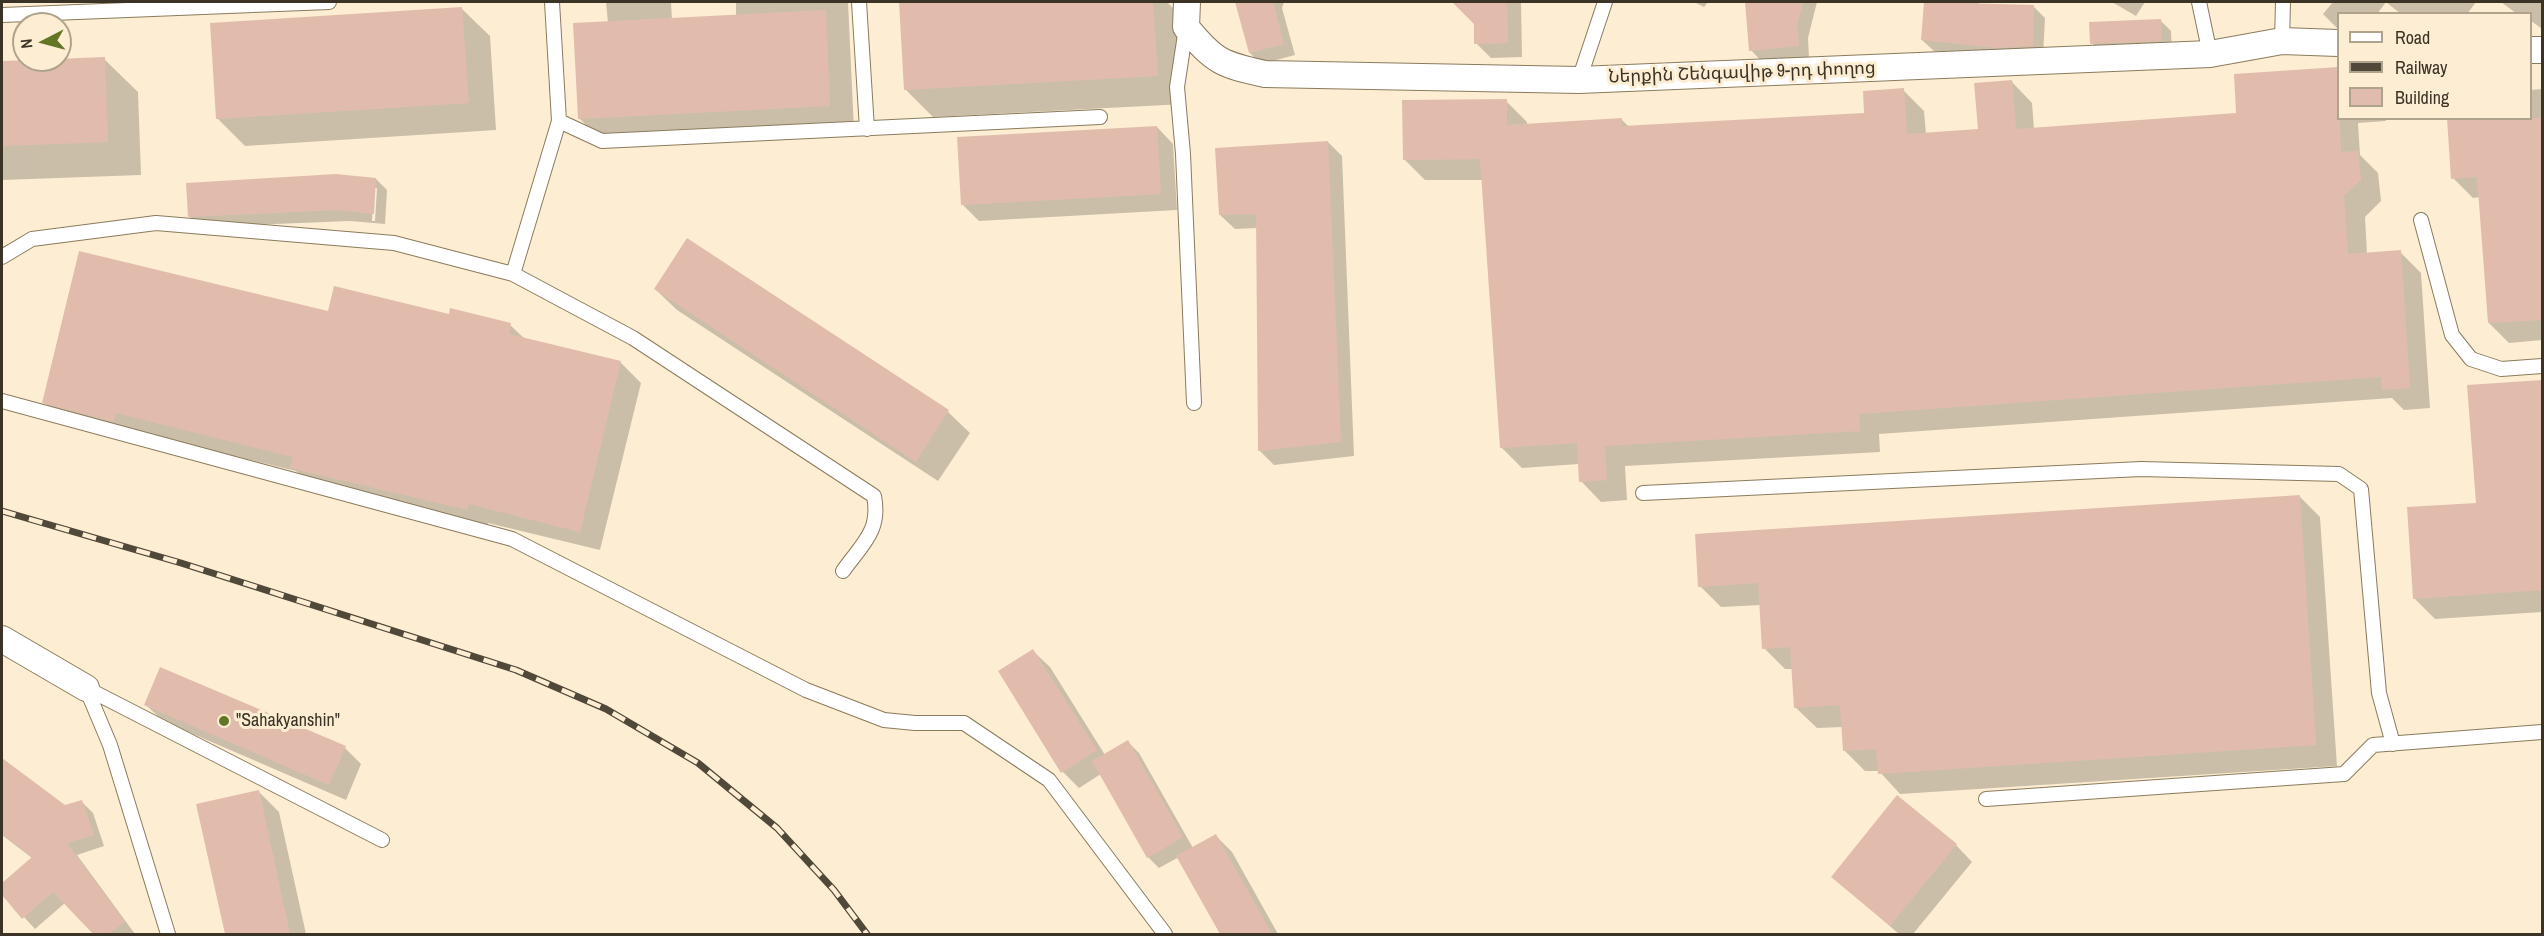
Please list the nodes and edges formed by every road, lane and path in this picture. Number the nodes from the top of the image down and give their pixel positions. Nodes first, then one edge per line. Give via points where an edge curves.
1 (329, 2) edge
2 (552, 2) edge
3 (859, 2) edge
4 (1187, 2) edge
5 (1605, 2) edge
6 (2199, 2) edge
7 (2283, 2) edge
8 (150, 5) edge
9 (2, 15) edge
10 (1186, 27) junction
11 (2282, 40) junction
12 (2337, 43) edge
13 (2210, 54) junction
14 (1579, 80) junction
15 (1100, 117) dead end
16 (559, 121) junction
17 (867, 129) junction
18 (2421, 220) dead end
19 (2, 257) edge
20 (513, 274) junction
21 (2542, 366) edge
22 (2, 401) edge
23 (1194, 403) dead end
24 (1643, 492) dead end
25 (843, 571) dead end
26 (2, 639) edge
27 (86, 688) junction
28 (2542, 732) edge
29 (2393, 744) junction
30 (1986, 799) dead end
31 (382, 840) dead end
32 (168, 934) edge
33 (1165, 934) edge

1 - 8 lane
2 - 16 lane
3 - 17 lane
4 - 10 street
5 - 14 lane
6 - 13 lane
7 - 11 lane
8 - 9 lane
10 - 14 street, Ներքին Շենգավիթ 9-րդ փողոց via 1204,49 1228,66 1265,74
10 - 23 lane via 1177,87
11 - 12 street, Ներքին Շենգավիթ 9-րդ փողոց
11 - 13 street, Ներքին Շենգավիթ 9-րդ փողոց
13 - 14 street, Ներքին Շենգավիթ 9-րդ փողոց
15 - 17 lane
16 - 17 lane via 602,141
16 - 20 lane
18 - 21 lane via 2452,335 2471,359 2501,369
19 - 20 lane via 32,240 156,223 394,243
20 - 25 lane via 633,338 874,496 875,526
22 - 33 lane via 512,540 806,690 884,720 964,723 1049,780
24 - 29 lane via 2141,469 2339,474 2361,489 2379,693
26 - 27 street
27 - 31 lane
27 - 32 lane via 110,745
28 - 29 lane
29 - 30 lane via 2373,745 2344,774

